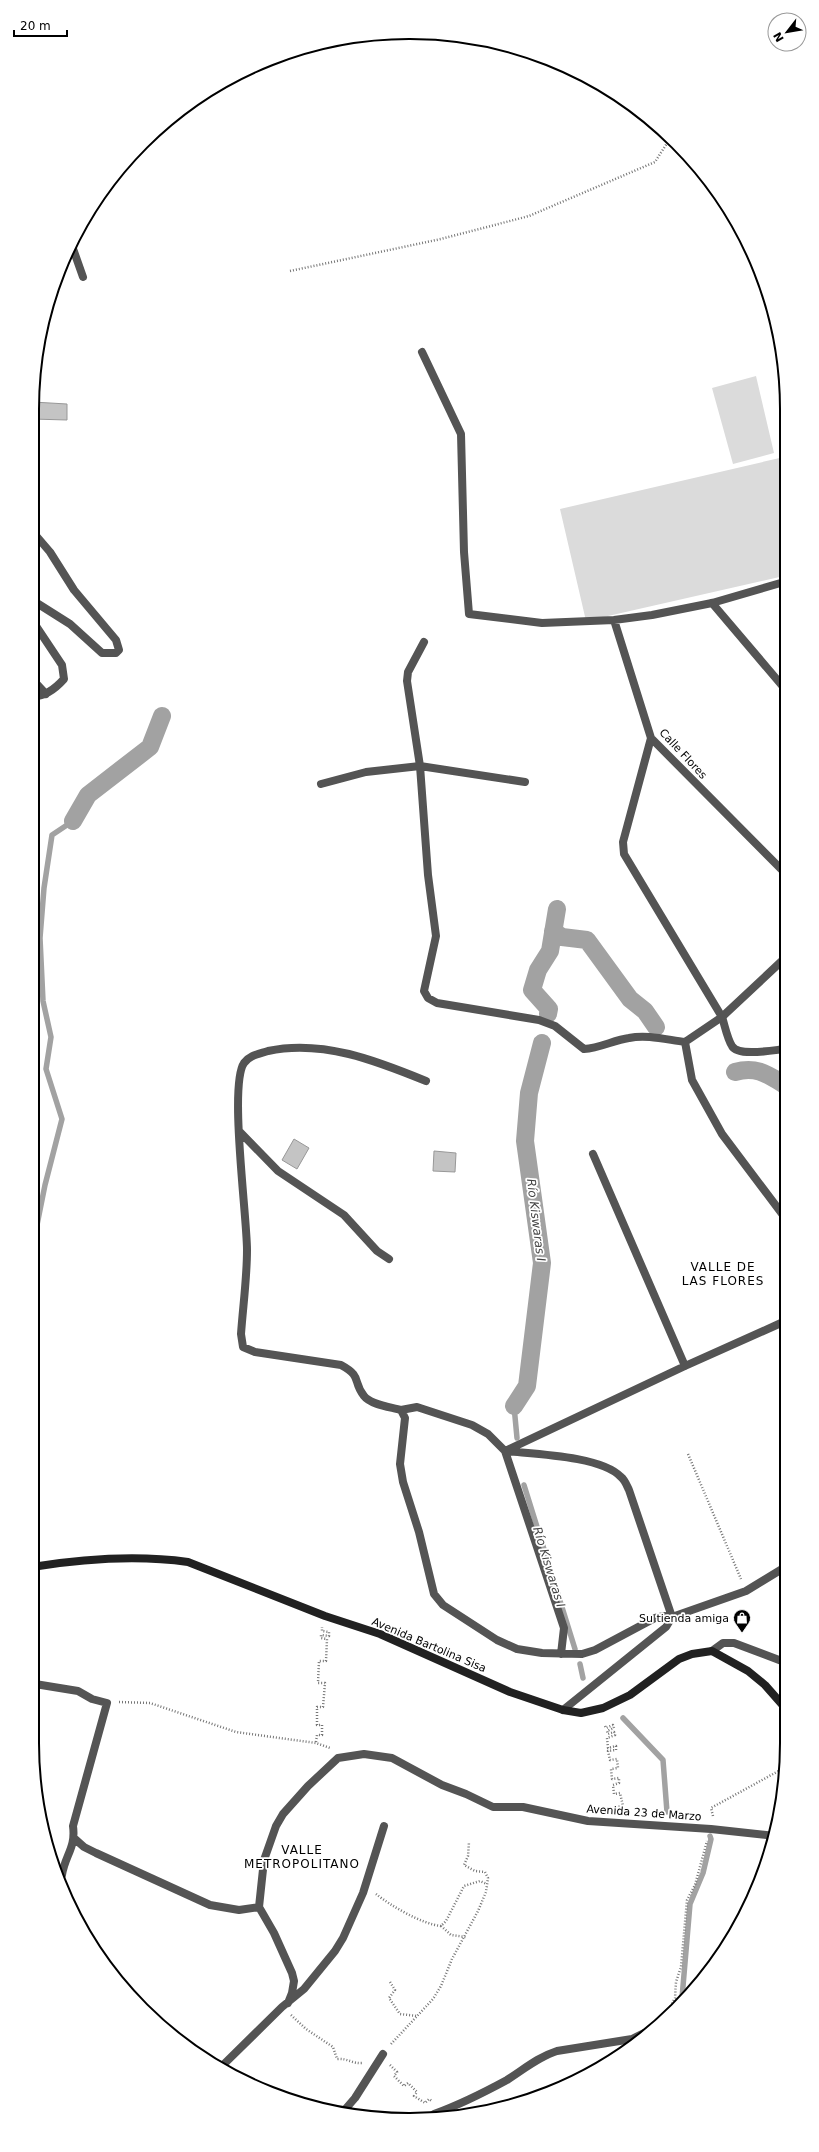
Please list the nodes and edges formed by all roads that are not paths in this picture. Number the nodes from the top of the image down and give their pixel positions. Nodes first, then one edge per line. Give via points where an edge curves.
1 (74, 252) edge
2 (83, 277) dead end
3 (422, 352) dead end
4 (39, 539) edge
5 (780, 583) edge
6 (712, 603) junction
7 (39, 604) edge
8 (614, 620) junction
9 (39, 631) edge
10 (424, 642) dead end
11 (780, 684) edge
12 (39, 686) edge
13 (46, 694) junction
14 (39, 695) edge
15 (651, 738) junction
16 (420, 766) junction
17 (525, 782) dead end
18 (321, 784) dead end
19 (780, 868) edge
20 (780, 963) edge
21 (722, 1017) junction
22 (685, 1042) junction
23 (780, 1050) edge
24 (426, 1081) dead end
25 (240, 1132) junction
26 (593, 1154) dead end
27 (780, 1211) edge
28 (389, 1259) dead end
29 (780, 1323) edge
30 (685, 1366) junction
31 (402, 1410) junction
32 (505, 1451) junction
33 (39, 1566) edge
34 (780, 1570) edge
35 (672, 1617) junction
36 (712, 1651) junction
37 (561, 1654) junction
38 (780, 1660) edge
39 (39, 1685) edge
40 (780, 1702) edge
41 (563, 1710) junction
42 (384, 1826) dead end
43 (768, 1835) edge
44 (75, 1839) junction
45 (63, 1872) edge
46 (259, 1907) junction
47 (285, 2005) junction
48 (631, 2039) edge
49 (383, 2054) road end
50 (225, 2063) edge
51 (346, 2108) edge
52 (440, 2111) edge

1 - 2 street
3 - 8 street via 461,434 464,552 469,614 542,623
4 - 7 street via 74,590 116,640 119,650 116,653 102,653 70,624
5 - 6 street
6 - 8 street
6 - 11 street
8 - 15 street, Calle Flores
9 - 13 street via 62,666 64,678 56,688
10 - 16 street via 408,672 407,681
12 - 13 street
13 - 14 street
15 - 19 street, Calle Flores
15 - 21 street via 623,842 624,854
16 - 17 street
16 - 18 street via 366,772
16 - 22 street via 428,875 436,936 424,991 428,998 437,1003 539,1020 555,1026 584,1049 597,1048 630,1038 651,1037
20 - 21 street
21 - 22 street
21 - 23 street via 732,1047 736,1051 745,1053
22 - 27 street via 692,1080 722,1134
24 - 25 street via 382,1063 323,1048 278,1049 253,1055 244,1064 241,1080 238,1098
25 - 28 street via 278,1171 344,1215 377,1251
25 - 31 street via 247,1250 240,1334 243,1347 255,1352 341,1365 354,1372 364,1397 374,1403
26 - 30 street
29 - 30 street
30 - 32 street
31 - 32 street via 417,1407 472,1425 488,1434
31 - 37 street via 405,1418 400,1464 402,1482 420,1532 434,1594 443,1604 497,1640 517,1648
32 - 35 street via 578,1459 611,1469 622,1477 629,1490
32 - 37 street via 564,1628
33 - 41 street, Avenida Bartolina Sisa via 108,1560 188,1562 325,1616 380,1634 510,1692
34 - 35 street via 746,1591
35 - 37 street via 655,1618 595,1650 582,1654
35 - 41 street via 666,1627
36 - 38 street via 723,1643 734,1644
36 - 40 street via 748,1671
36 - 41 street, Avenida Bartolina Sisa via 679,1659 630,1695 603,1708 581,1713
39 - 44 street via 78,1691 92,1699 107,1703 73,1826
42 - 47 street via 365,1888 335,1951 304,1989
43 - 46 street, Avenida 23 de Marzo via 588,1821 523,1807 492,1807 442,1785 392,1758 364,1754 338,1758 283,1814 264,1860
44 - 45 street
44 - 46 street via 96,1853 210,1905 239,1910
46 - 47 street via 292,1973 292,1993
47 - 50 street
48 - 52 street via 557,2050 475,2097
49 - 51 street via 356,2098

